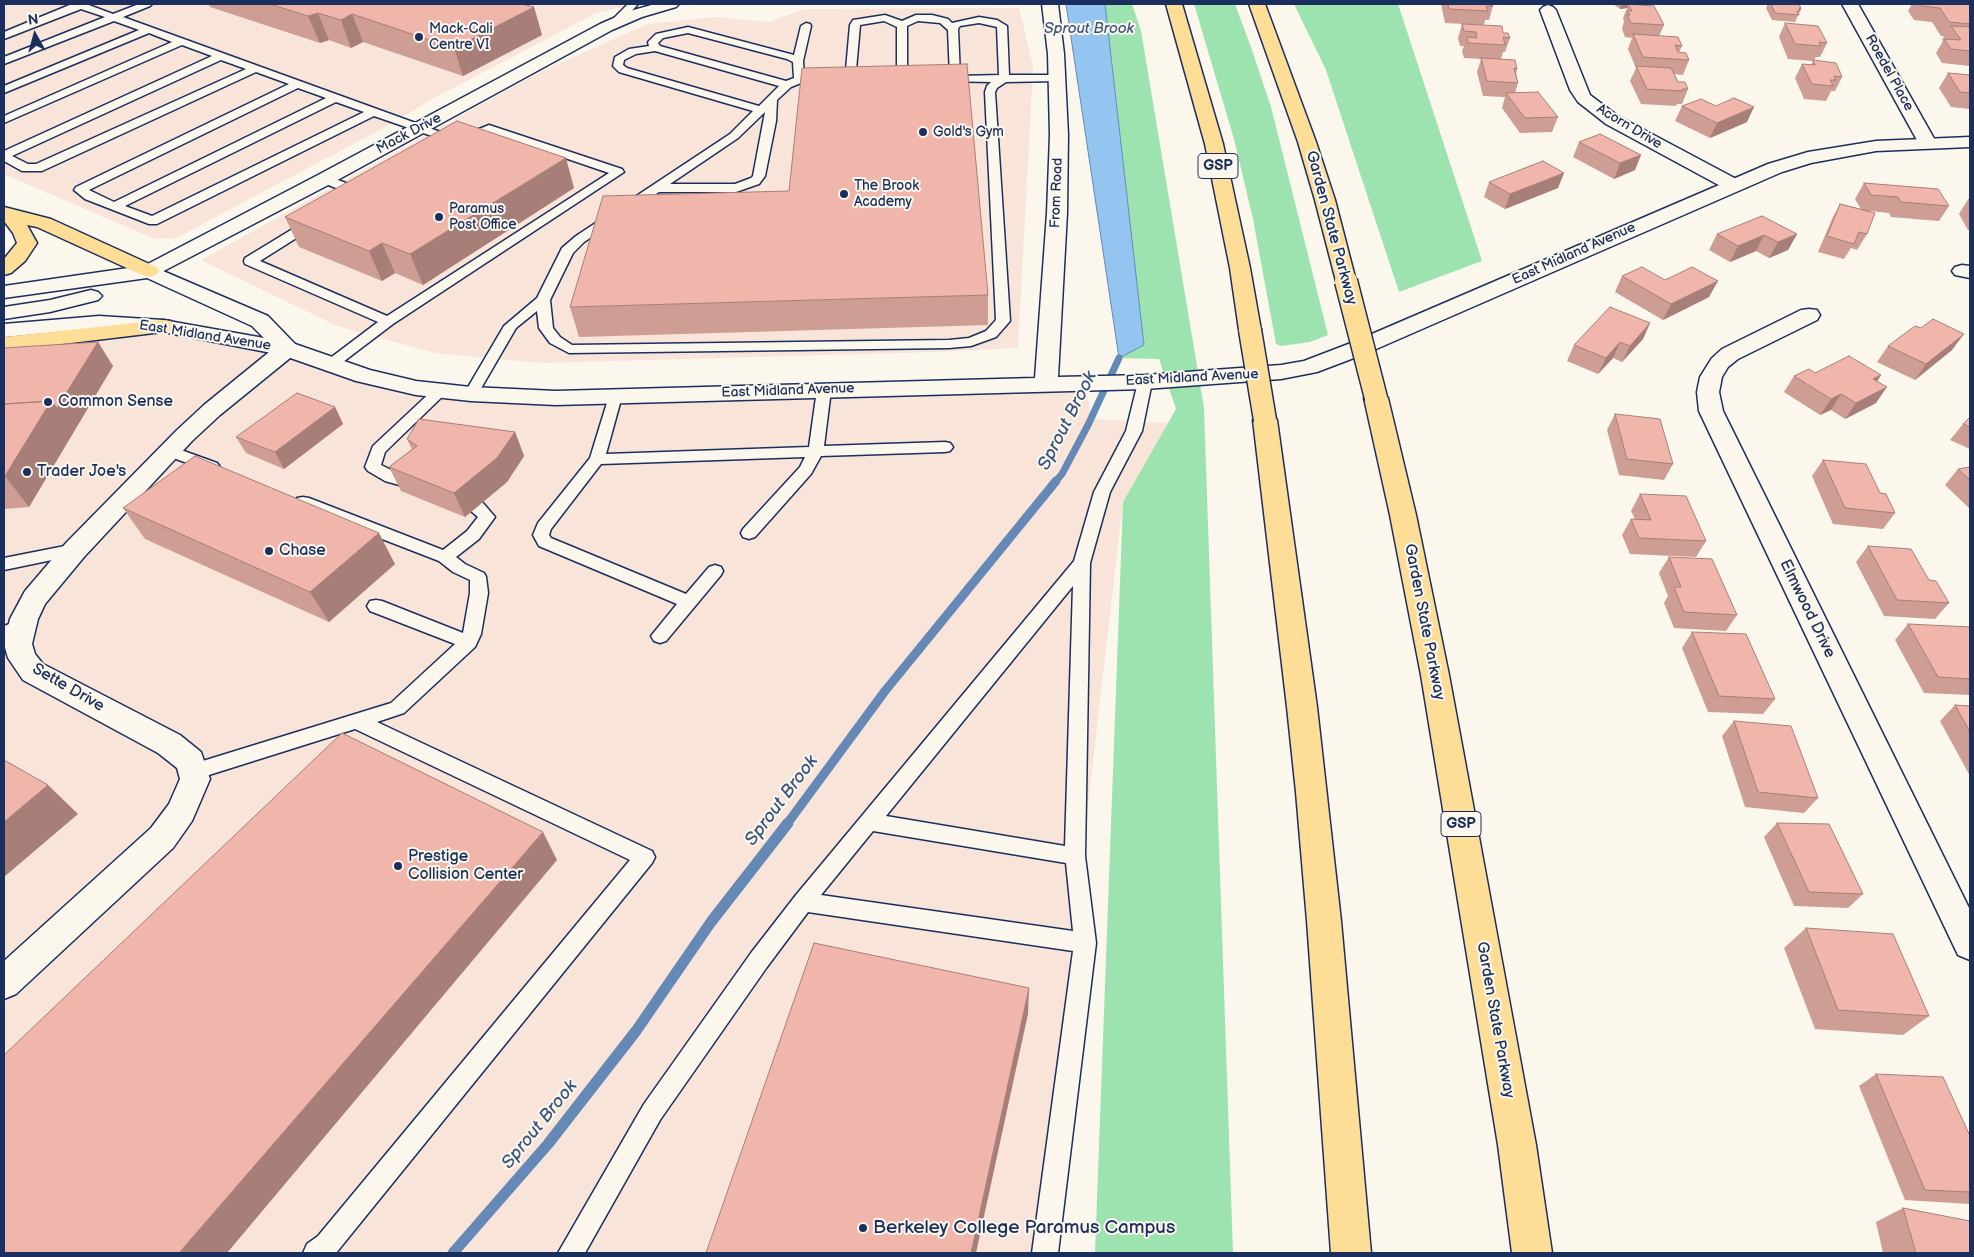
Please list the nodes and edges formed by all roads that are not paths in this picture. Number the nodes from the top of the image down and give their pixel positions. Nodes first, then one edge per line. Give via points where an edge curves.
1 (79, 4) edge
2 (147, 4) edge
3 (633, 4) edge
4 (671, 4) edge
5 (1050, 4) edge
6 (1174, 4) edge
7 (1257, 4) edge
8 (1850, 4) edge
9 (1548, 10) dead end
10 (114, 17) junction
11 (615, 23) junction
12 (902, 25) junction
13 (806, 26) dead end
14 (952, 29) junction
15 (148, 30) junction
16 (4, 36) edge
17 (182, 42) junction
18 (655, 48) junction
19 (221, 56) junction
20 (4, 61) edge
21 (798, 61) junction
22 (256, 69) junction
23 (1004, 78) junction
24 (1057, 78) junction
25 (938, 79) edge
26 (955, 79) junction
27 (902, 80) edge
28 (793, 82) junction
29 (298, 84) junction
30 (4, 90) edge
31 (334, 98) junction
32 (772, 100) junction
33 (761, 110) junction
34 (373, 112) junction
35 (4, 120) edge
36 (418, 129) junction
37 (455, 141) junction
38 (1927, 142) junction
39 (1970, 142) edge
40 (442, 148) edge
41 (325, 179) junction
42 (1733, 185) junction
43 (658, 188) junction
44 (343, 203) edge
45 (115, 206) junction
46 (6, 214) edge
47 (326, 214) edge
48 (4, 269) edge
49 (149, 271) junction
50 (4, 292) edge
51 (543, 300) junction
52 (4, 313) edge
53 (1809, 315) dead end
54 (388, 321) junction
55 (163, 326) junction
56 (4, 331) edge
57 (4, 344) edge
58 (287, 349) junction
59 (330, 365) junction
60 (1149, 381) junction
61 (1046, 383) junction
62 (824, 390) junction
63 (440, 391) junction
64 (471, 394) junction
65 (615, 396) junction
66 (946, 447) dead end
67 (170, 451) junction
68 (816, 451) junction
69 (597, 459) junction
70 (224, 471) edge
71 (288, 496) edge
72 (749, 533) dead end
73 (75, 550) junction
74 (445, 556) junction
75 (1082, 563) junction
76 (4, 564) edge
77 (715, 570) dead end
78 (689, 602) junction
79 (376, 606) dead end
80 (13, 630) edge
81 (660, 636) dead end
82 (469, 642) junction
83 (357, 722) junction
84 (193, 772) junction
85 (870, 822) junction
86 (1075, 856) junction
87 (803, 902) junction
88 (1085, 943) junction
89 (1970, 944) edge
90 (4, 983) edge
91 (316, 1253) edge
92 (574, 1253) edge
93 (1045, 1253) edge
94 (1351, 1253) edge
95 (1532, 1253) edge

1 - 10 lane
1 - 16 lane
2 - 10 lane
3 - 11 lane
4 - 11 street, Mack Drive
5 - 24 street, From Road
6 - 94 highway, GSP, bridge via 1214,144 1240,268 1265,420 1311,792
7 - 95 highway, Garden State Parkway / GSP, bridge via 1325,200 1403,515 1435,675 1517,1145
8 - 38 street, Roedel Place
9 - 42 street, Acorn Drive via 1584,98 1612,120
10 - 15 lane
10 - 20 lane
11 - 36 street, Mack Drive
12 - 14 lane via 916,18 932,18 944,21
12 - 27 lane
12 - 28 lane via 885,18 857,22 846,81
13 - 21 lane
14 - 23 lane via 956,24 979,20 1002,26
14 - 26 lane
15 - 17 lane
15 - 30 lane
17 - 19 lane
17 - 35 lane
18 - 21 lane via 654,42 660,36 688,30
18 - 28 lane
18 - 33 lane via 633,51 619,59 618,66
19 - 22 lane
19 - 22 lane via 4,155 26,168 38,168
21 - 28 lane
22 - 29 lane
23 - 24 lane
23 - 26 lane
23 - 51 lane via 992,86 990,92 1003,321 991,334 972,342 949,344 569,349 555,340 546,328
24 - 61 street, From Road via 1057,213
25 - 26 lane
28 - 32 lane
29 - 31 lane
29 - 45 lane via 80,190
31 - 34 lane
31 - 45 lane
32 - 33 lane
32 - 43 lane via 759,176 755,181 736,188
33 - 43 lane via 734,136
34 - 36 lane
34 - 45 lane via 153,221
36 - 37 lane
36 - 41 street, Mack Drive
37 - 40 lane
37 - 54 lane via 489,128 618,172
38 - 39 street, East Midland Avenue
38 - 42 street, East Midland Avenue via 1868,147 1808,158
41 - 44 lane via 363,191
41 - 49 street, Mack Drive
42 - 60 street, East Midland Avenue via 1310,367 1282,372
43 - 51 lane via 580,238 567,251
46 - 48 highway via 23,232 27,243 18,257
46 - 49 highway via 44,223
47 - 54 lane via 250,261
49 - 50 street
49 - 52 street via 78,300
49 - 58 street, East Midland Avenue via 260,321
51 - 64 lane via 510,326
53 - 89 street, Elmwood Drive via 1730,354 1720,363 1711,377 1708,392 1711,411
54 - 59 lane
55 - 56 street, East Midland Avenue via 99,322
55 - 57 highway
55 - 58 street, East Midland Avenue
58 - 59 street, East Midland Avenue
58 - 67 street, Sette Drive via 212,410
59 - 63 street, East Midland Avenue via 364,376
60 - 61 street, East Midland Avenue
60 - 75 lane via 1134,431 1102,492
61 - 62 street, East Midland Avenue
62 - 65 street, East Midland Avenue
62 - 68 lane
63 - 64 street, East Midland Avenue
63 - 74 lane via 378,450 373,467 391,477 477,507 487,517 473,535
64 - 65 street, East Midland Avenue via 556,398
65 - 69 lane
66 - 68 lane
67 - 70 lane
67 - 73 street, Sette Drive
68 - 69 lane
68 - 72 lane via 806,470
69 - 78 lane via 544,527 541,535 545,542
71 - 74 lane
73 - 76 lane
73 - 80 street, Sette Drive
74 - 82 lane via 459,568 478,577 479,593
75 - 85 lane
75 - 86 lane
77 - 78 lane
78 - 81 lane
79 - 82 lane
80 - 84 street, Sette Drive via 22,658 33,672 170,744 190,761
82 - 83 lane via 397,708
83 - 84 lane
83 - 91 lane via 645,857 327,1245
84 - 90 street via 195,780 181,812 162,838
85 - 86 lane
85 - 87 lane
86 - 88 lane
87 - 88 lane
87 - 92 lane via 652,1112
88 - 93 lane

